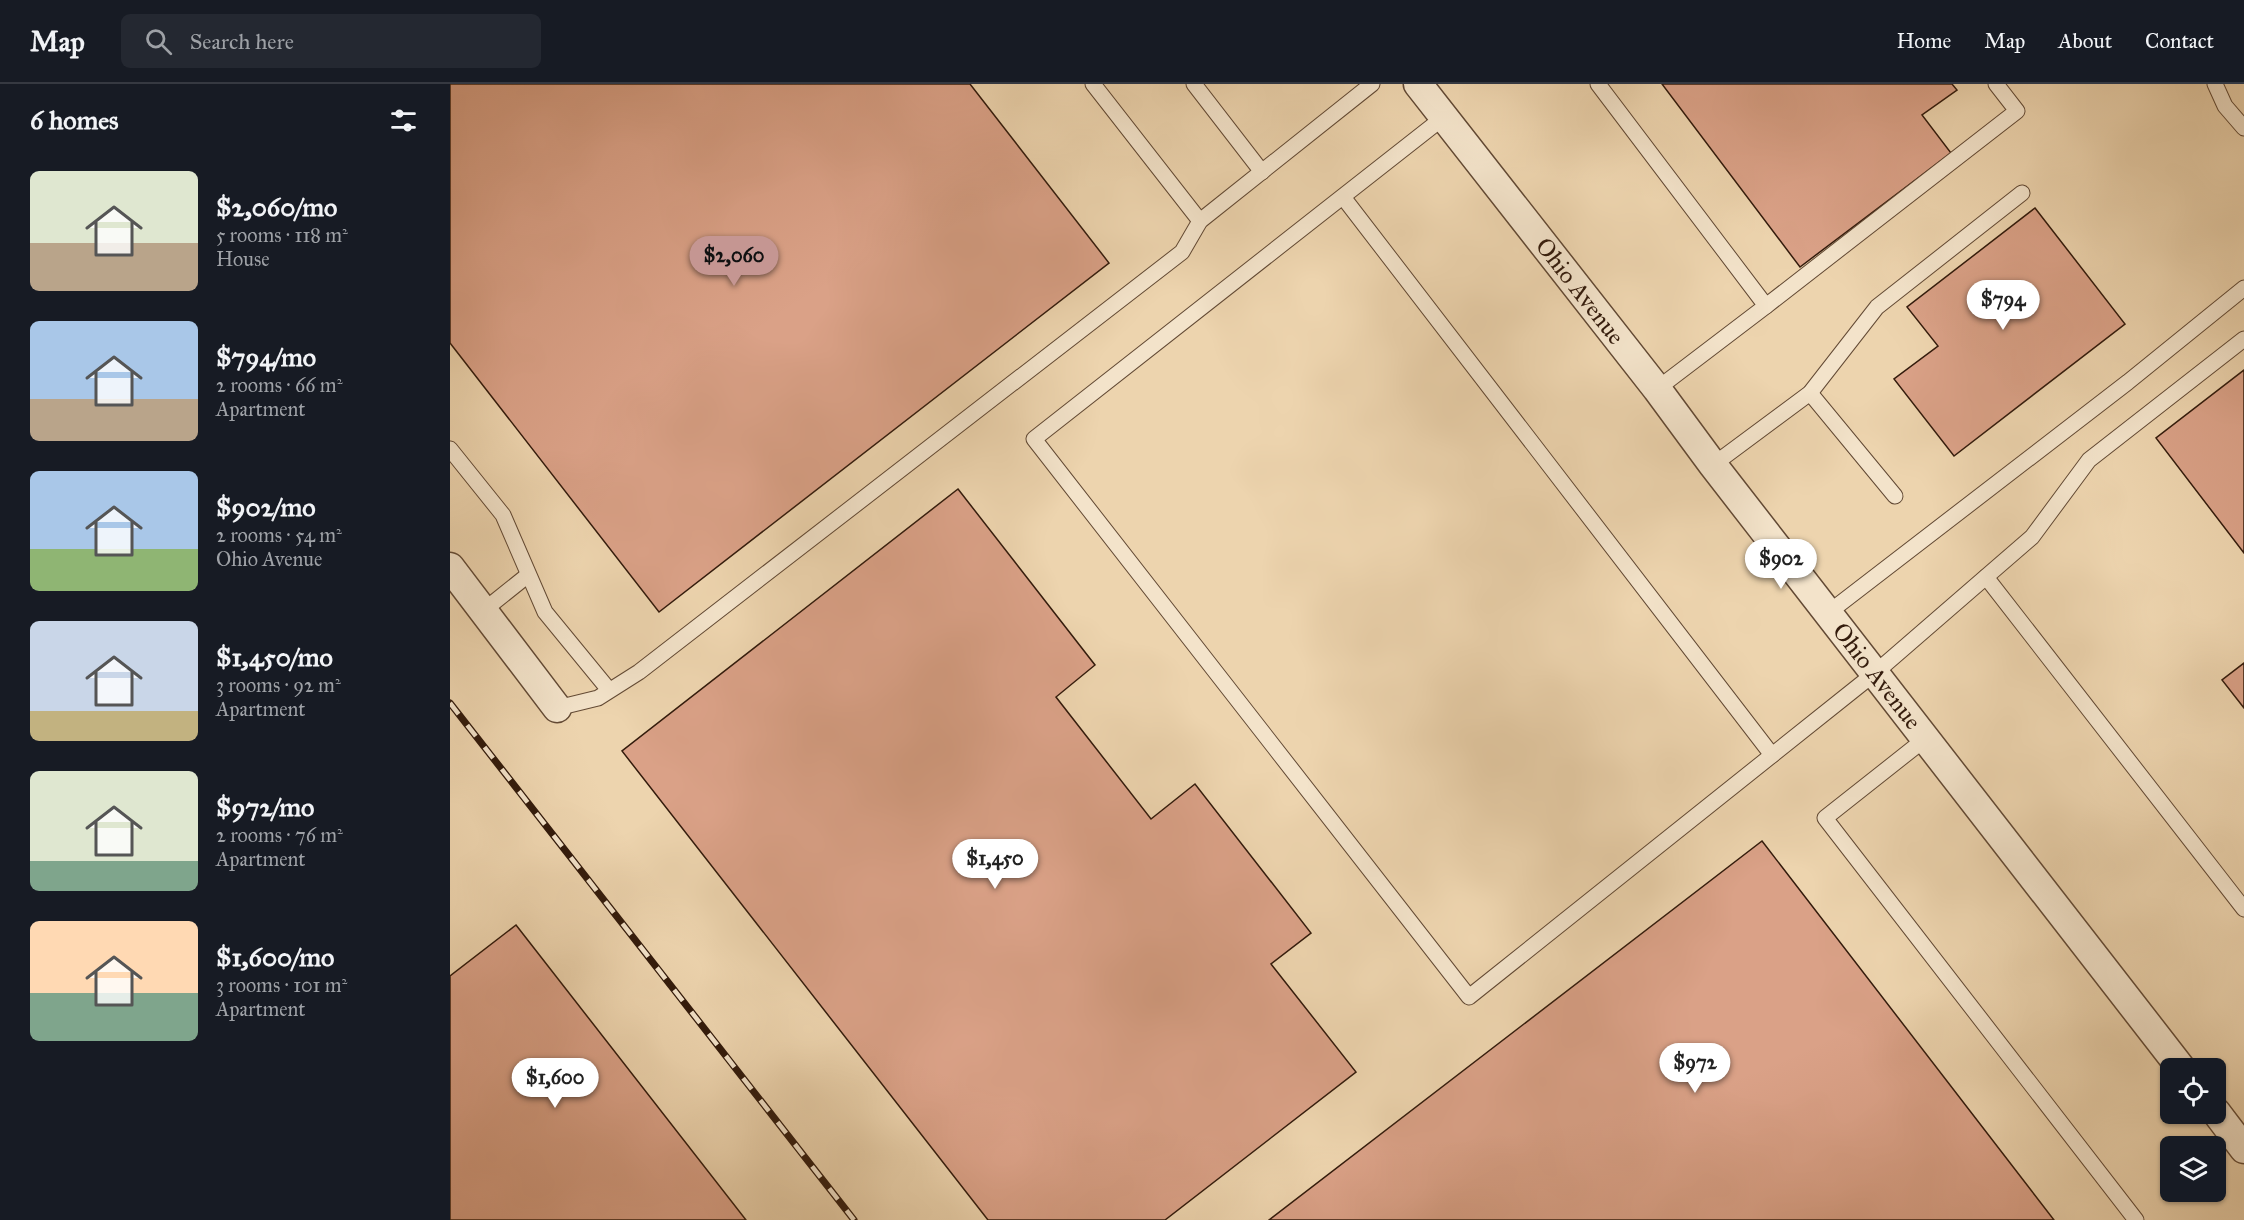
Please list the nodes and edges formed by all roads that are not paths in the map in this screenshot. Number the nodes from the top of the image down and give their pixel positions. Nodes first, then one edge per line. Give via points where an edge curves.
1 (1093, 84) edge
2 (1194, 84) edge
3 (1372, 84) edge
4 (1418, 84) edge
5 (1598, 84) edge
6 (1996, 84) edge
7 (2215, 84) edge
8 (1444, 117) junction
9 (2244, 128) edge
10 (1262, 172) junction
11 (2022, 193) dead end
12 (1343, 197) junction
13 (1200, 220) junction
14 (2244, 288) edge
15 (1766, 306) junction
16 (2244, 339) edge
17 (1658, 389) junction
18 (1810, 393) junction
19 (450, 449) edge
20 (1713, 465) junction
21 (1895, 496) dead end
22 (450, 567) edge
23 (528, 575) junction
24 (1986, 577) junction
25 (483, 611) junction
26 (1828, 613) junction
27 (1875, 673) junction
28 (609, 690) junction
29 (557, 708) joint
30 (1925, 738) junction
31 (1772, 755) junction
32 (2244, 909) edge
33 (2173, 1058) edge
34 (2225, 1124) edge
35 (2244, 1149) edge
36 (2136, 1220) edge

1 - 13 lane
2 - 10 lane
3 - 10 lane
4 - 8 street, Ohio Avenue
5 - 15 lane
6 - 15 lane via 2017,111
7 - 9 lane via 2224,106
8 - 12 lane
8 - 17 street, Ohio Avenue
10 - 13 lane
11 - 18 lane via 1877,307
12 - 31 lane
12 - 31 lane via 1034,439 1469,998
13 - 28 lane via 1182,252 846,514 639,672
14 - 26 lane
15 - 17 lane
16 - 24 lane via 2089,460 2032,537
17 - 20 street, Ohio Avenue
18 - 20 lane
18 - 21 lane
19 - 23 lane via 503,515
20 - 26 street, Ohio Avenue
22 - 25 street
23 - 25 lane
23 - 28 lane via 545,612
24 - 27 lane
24 - 32 lane
25 - 29 street
26 - 27 street, Ohio Avenue
27 - 30 street, Ohio Avenue
27 - 31 lane
28 - 29 lane via 598,698
30 - 33 street, Ohio Avenue
30 - 36 lane via 1826,818
34 - 35 street

